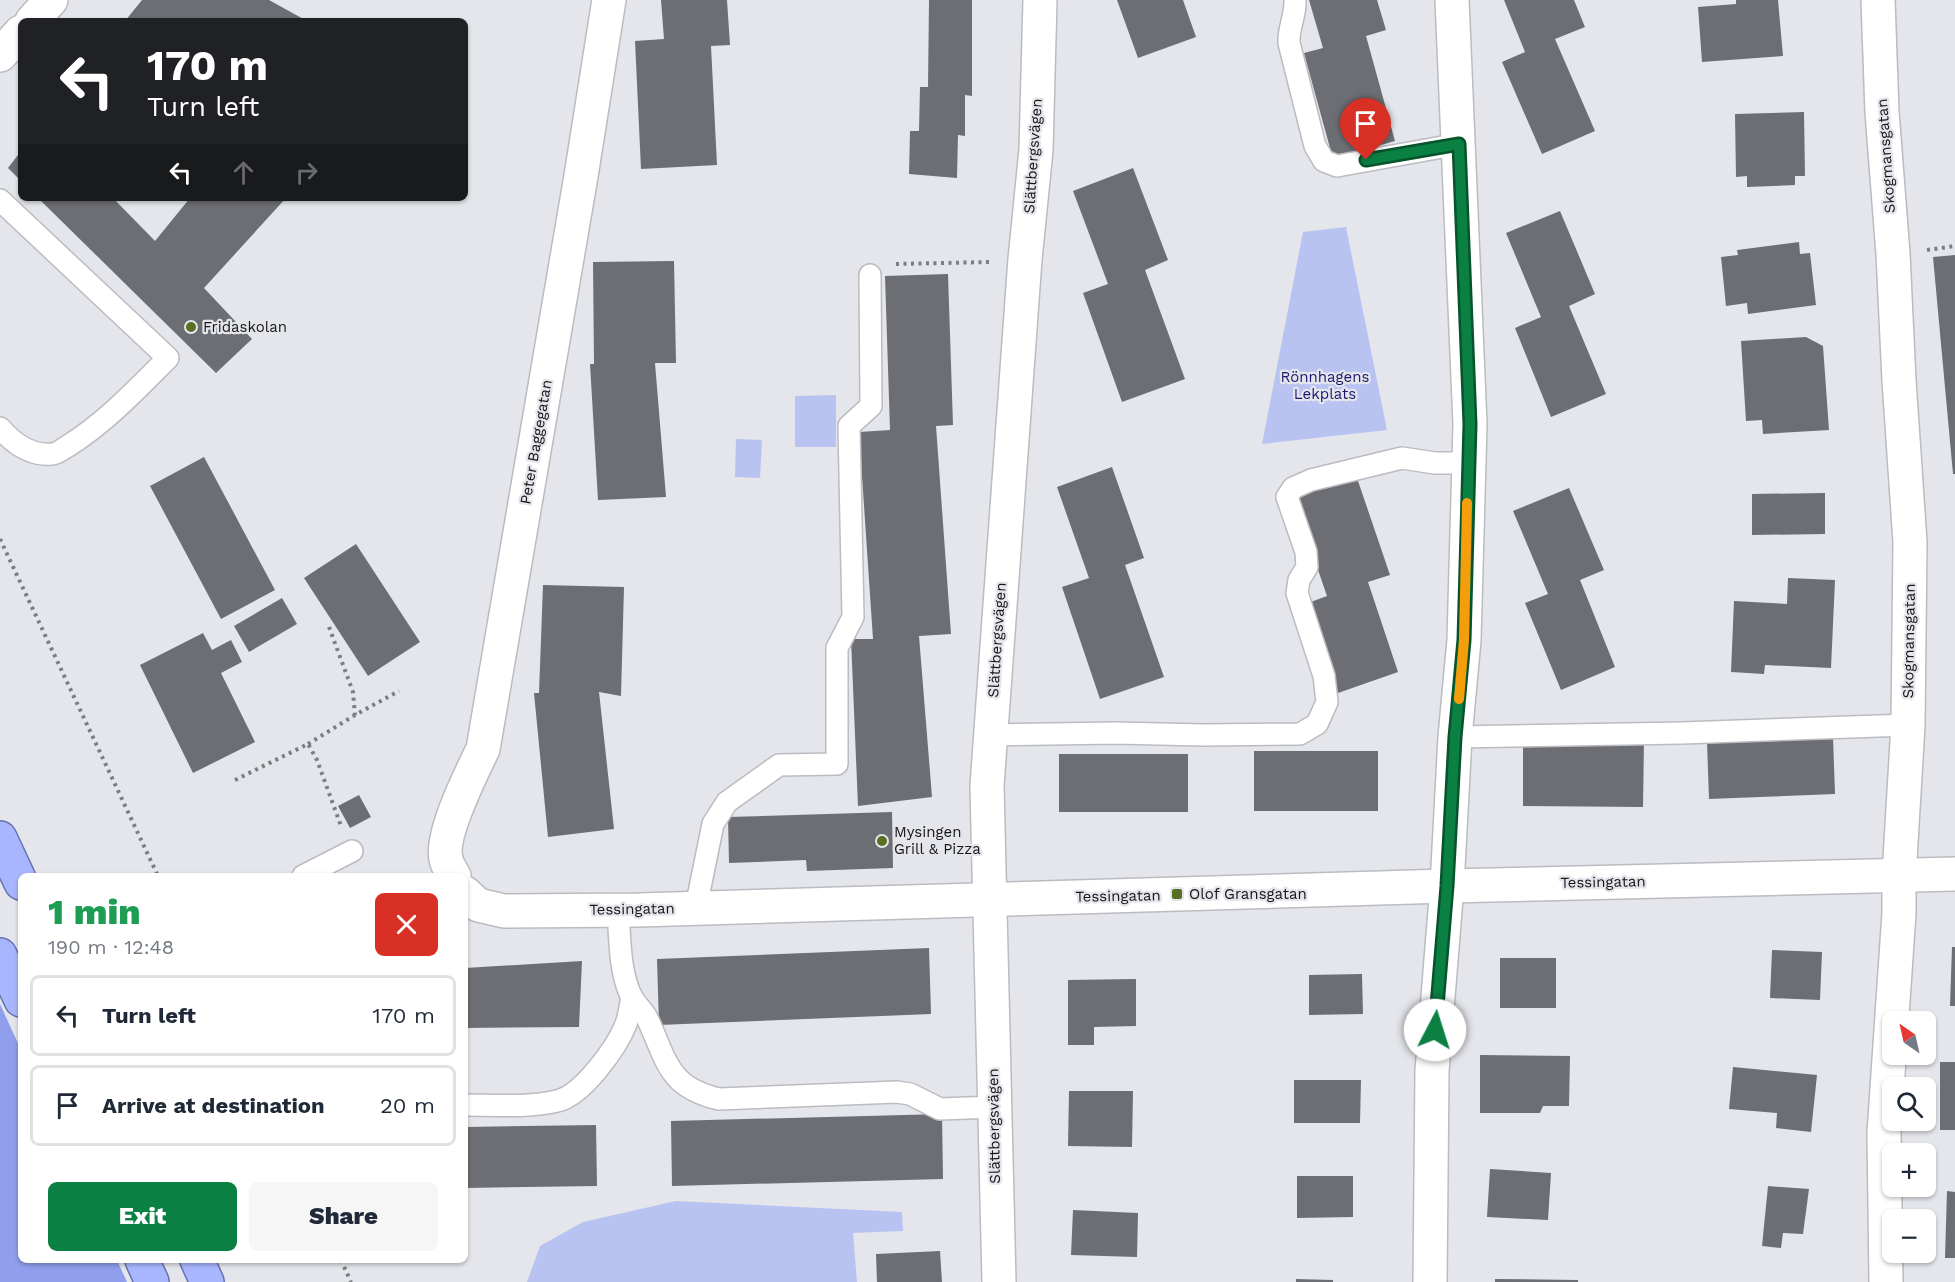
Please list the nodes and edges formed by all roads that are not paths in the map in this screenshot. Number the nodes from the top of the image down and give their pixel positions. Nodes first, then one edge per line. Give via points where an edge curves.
1 (51, 0) edge
2 (609, 0) edge
3 (1040, 0) edge
4 (1295, 0) edge
5 (1452, 0) edge
6 (1878, 0) edge
7 (35, 18) edge
8 (18, 36) edge
9 (0, 55) edge
10 (1459, 144) junction
11 (0, 201) edge
12 (870, 275) road end
13 (0, 428) edge
14 (1468, 463) junction
15 (1908, 725) junction
16 (990, 735) junction
17 (1455, 737) junction
18 (0, 838) edge
19 (352, 851) road end
20 (309, 873) edge
21 (453, 873) edge
22 (1955, 874) edge
23 (1899, 876) junction
24 (18, 877) edge
25 (1447, 886) junction
26 (468, 897) edge
27 (991, 899) junction
28 (696, 908) junction
29 (618, 909) junction
30 (0, 956) edge
31 (18, 994) edge
32 (632, 997) junction
33 (468, 1105) edge
34 (994, 1107) junction
35 (143, 1263) edge
36 (198, 1263) edge
37 (152, 1282) edge
38 (207, 1282) edge
39 (999, 1282) edge
40 (1430, 1282) edge
41 (1886, 1282) edge

1 - 7 street
2 - 21 street, Peter Baggegatan via 483,749 448,836 446,858
3 - 16 street, Slättbergsvägen via 1036,150
4 - 10 lane via 1289,43 1315,146 1324,161 1336,166
5 - 10 street
6 - 15 street, Skogmansgatan via 1910,542
8 - 9 street
10 - 14 street via 1470,424
11 - 13 lane via 168,358 116,410 54,454 38,453 14,443
12 - 28 lane via 871,406 849,426 853,617 837,648 837,764 779,765 727,802 713,824
14 - 16 lane via 1402,458 1311,480 1293,488 1287,496 1306,552 1306,567 1297,593 1324,676 1327,702 1317,724 1300,734
14 - 17 street via 1464,640
15 - 17 lane
15 - 23 street, Skogmansgatan
16 - 27 street, Slättbergsvägen via 987,786
17 - 25 street
18 - 24 highway
19 - 20 lane
22 - 23 street, Tessingatan
23 - 25 street, Tessingatan
23 - 41 street, Skogmansgatan via 1884,1133
25 - 27 street, Tessingatan
25 - 40 street via 1432,1071
26 - 29 street, Tessingatan via 478,905 504,911
27 - 28 street, Tessingatan
27 - 34 street, Slättbergsvägen
28 - 29 street, Tessingatan
29 - 32 lane via 625,979
30 - 31 highway
32 - 33 lane via 626,1024 614,1046 572,1095 531,1104
32 - 34 lane via 646,1016 668,1068 700,1095 719,1099 897,1092 940,1109
34 - 39 street, Slättbergsvägen
35 - 37 highway
36 - 38 highway

